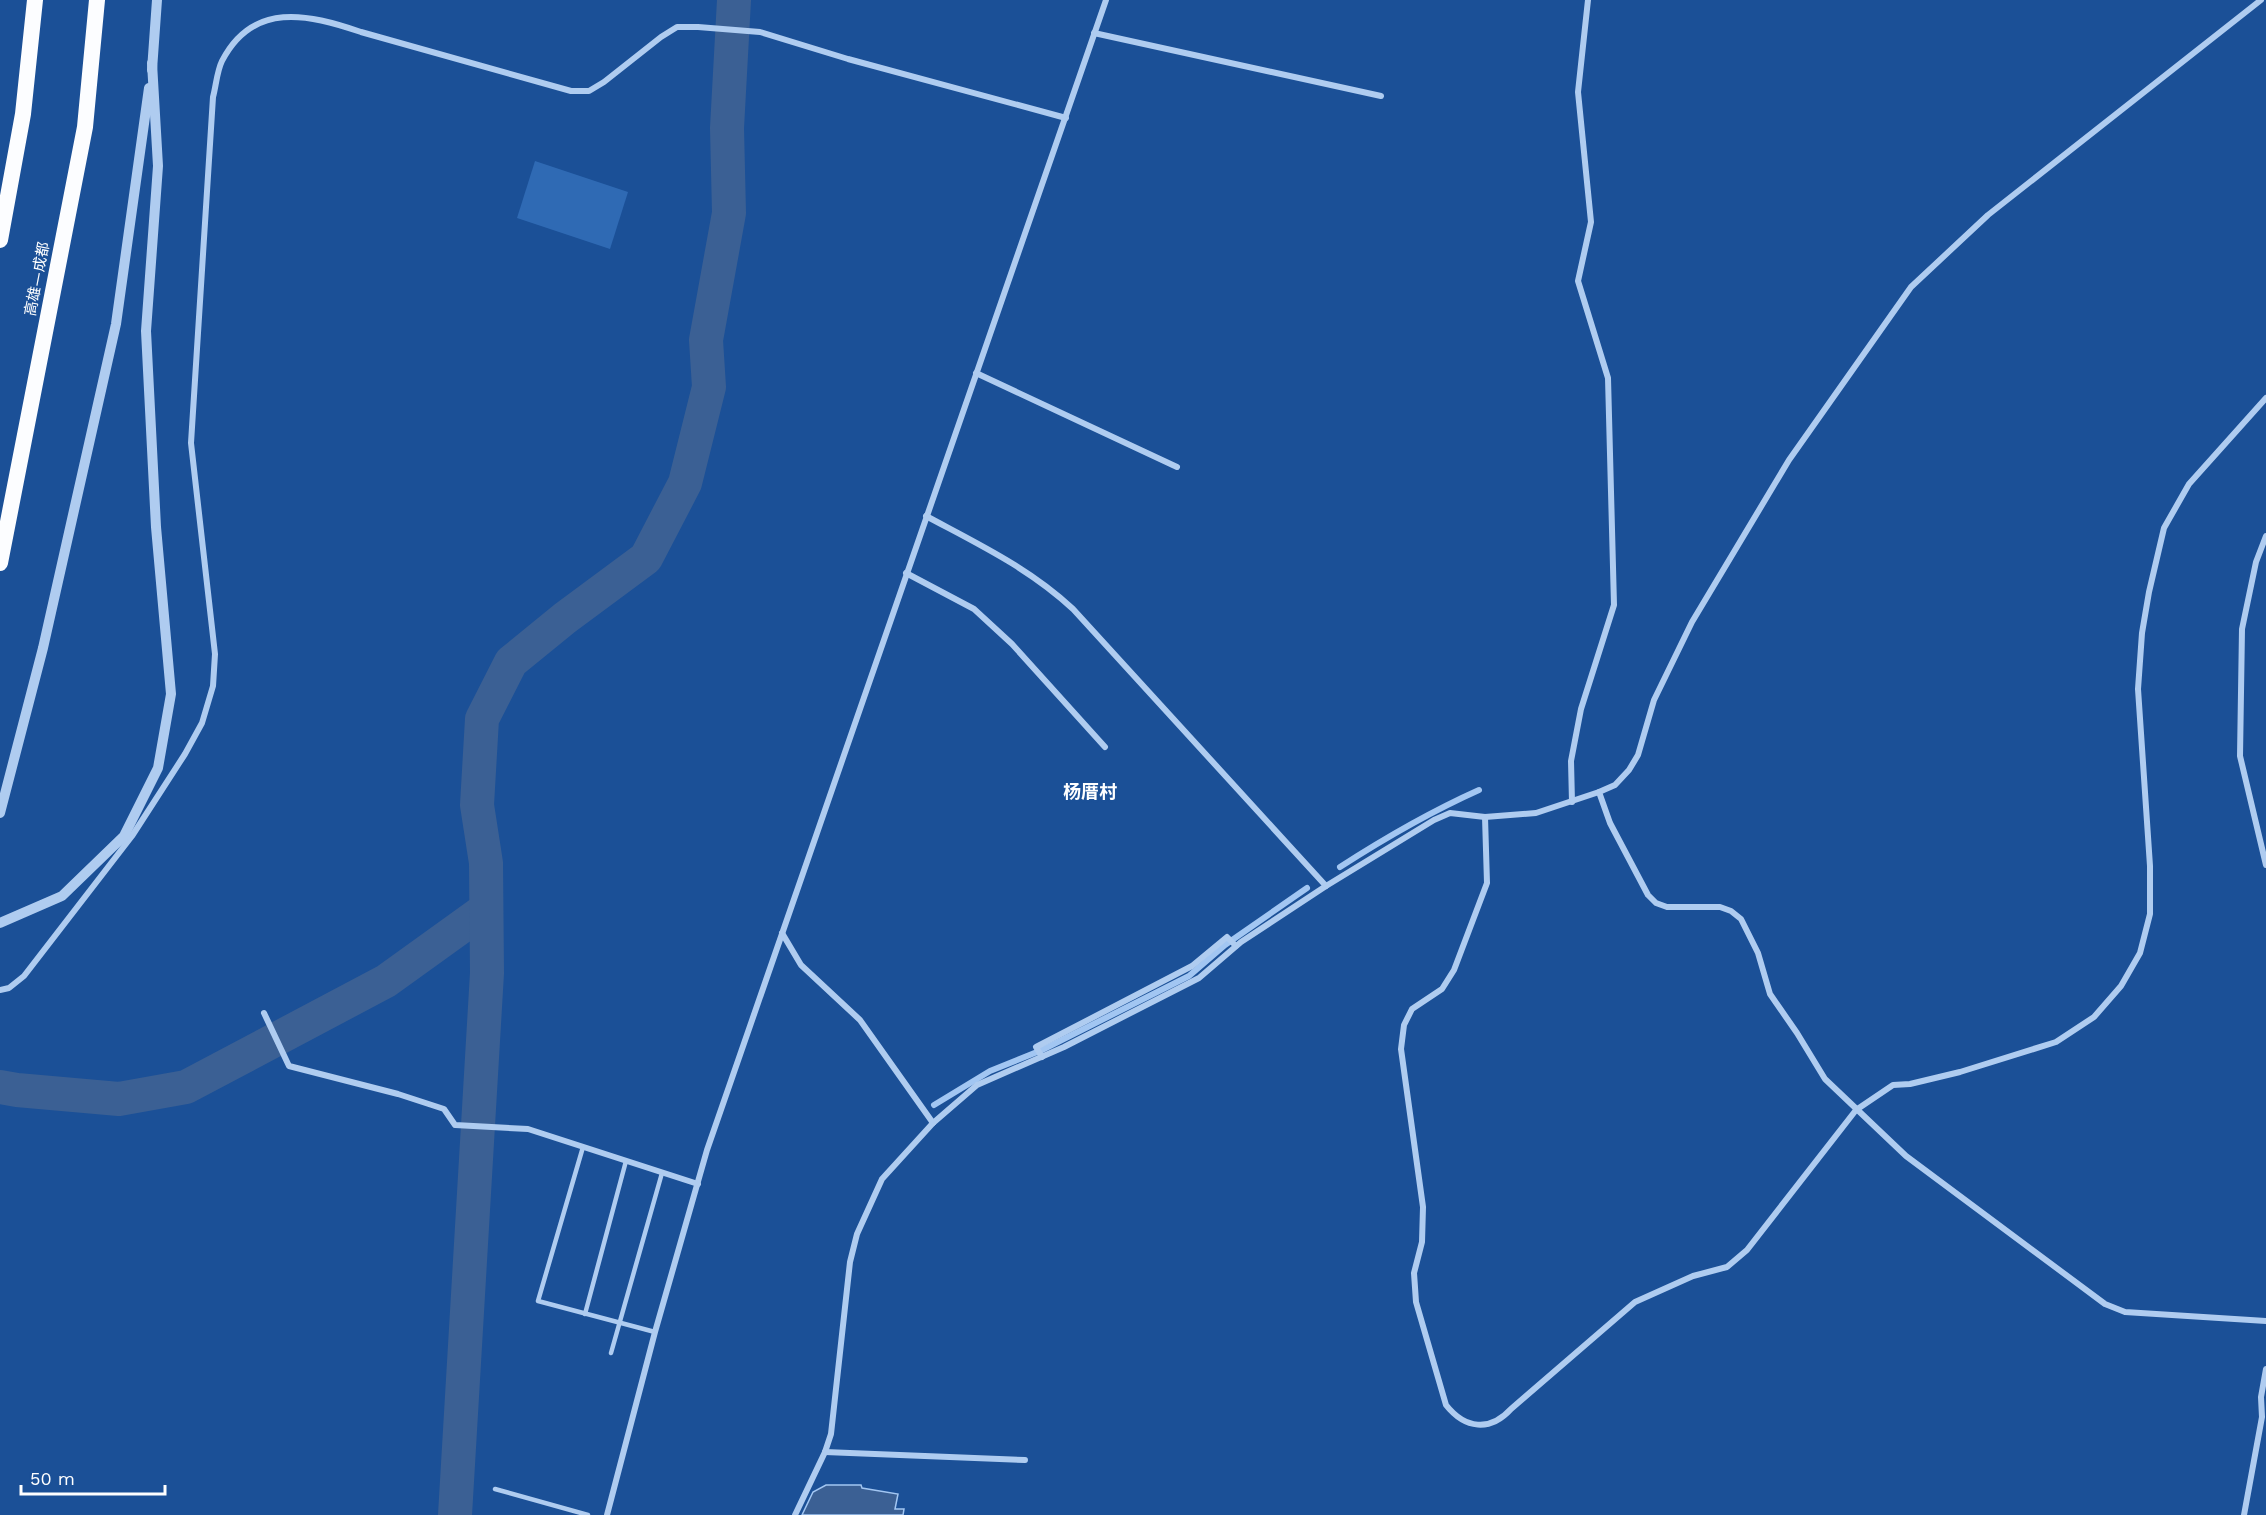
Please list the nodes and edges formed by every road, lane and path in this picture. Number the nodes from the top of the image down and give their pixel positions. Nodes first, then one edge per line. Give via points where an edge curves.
1 (35, 0) edge
2 (97, 0) edge
3 (158, 0) edge
4 (1106, 0) edge
5 (1588, 0) edge
6 (2261, 0) edge
7 (1094, 33) junction
8 (152, 63) junction
9 (1381, 96) dead end
10 (1066, 118) junction
11 (0, 240) edge
12 (976, 373) junction
13 (2266, 398) edge
14 (1177, 467) dead end
15 (926, 516) junction
16 (2266, 536) edge
17 (0, 563) edge
18 (906, 573) junction
19 (1105, 747) dead end
20 (1599, 792) junction
21 (1572, 802) junction
22 (0, 813) edge
23 (1485, 817) junction
24 (2266, 865) edge
25 (1326, 886) junction
26 (0, 924) edge
27 (782, 933) junction
28 (1232, 942) junction
29 (1195, 971) junction
30 (0, 990) edge
31 (264, 1013) dead end
32 (1039, 1053) junction
33 (1856, 1110) junction
34 (933, 1123) junction
35 (583, 1147) junction
36 (626, 1161) junction
37 (662, 1173) junction
38 (698, 1184) junction
39 (585, 1314) junction
40 (2266, 1321) edge
41 (620, 1323) junction
42 (655, 1332) junction
43 (611, 1353) dead end
44 (2266, 1369) edge
45 (825, 1452) junction
46 (1025, 1460) dead end
47 (495, 1489) dead end
48 (588, 1515) edge
49 (607, 1515) edge
50 (795, 1515) edge
51 (2244, 1515) edge

1 - 11 highway via 23,114
2 - 17 highway, 高雄—成都 via 85,126
3 - 8 street
4 - 7 street
5 - 21 street via 1578,92 1591,222 1578,281 1608,378 1614,605 1581,709 1570,761
6 - 20 street via 1988,214 1911,287 1789,460 1692,621 1654,700 1638,755 1629,770 1615,785
7 - 9 street
7 - 10 street
8 - 22 street via 116,324 43,648
8 - 26 street via 158,166 146,331 156,527 171,694 158,768 124,836 62,896
10 - 12 street
10 - 30 street via 760,32 677,27 589,91 571,91 293,16 263,21 240,34 221,62 213,97 191,443 214,654 213,686 202,723 132,836 24,976
12 - 14 street
12 - 15 street
13 - 33 street via 2188,484 2164,528 2142,633 2138,690 2150,914 2140,953 2121,986 2094,1017 2056,1042 1960,1072 1893,1085
15 - 18 street
15 - 25 street via 1047,585 1073,609
16 - 24 street via 2256,562 2242,629 2240,756
18 - 19 street via 974,609 1012,644
18 - 27 street
20 - 21 street
20 - 33 street via 1610,823 1656,903 1668,907 1720,907 1741,919 1758,953 1770,994 1825,1079
21 - 23 street via 1536,813
23 - 25 street via 1450,813
23 - 33 street via 1487,883 1454,970 1442,989 1413,1009 1404,1025 1401,1049 1423,1207 1422,1242 1414,1273 1416,1302 1446,1404 1455,1416 1471,1425 1502,1419 1635,1302 1693,1276 1727,1267 1747,1250
25 - 28 street
27 - 34 street via 801,965 860,1020
27 - 38 street
28 - 29 street
28 - 29 street via 1227,937
29 - 32 street
29 - 32 street via 1036,1047
31 - 35 street via 289,1066 444,1109 455,1125 528,1130
32 - 34 street via 977,1085
33 - 40 street via 1906,1156 2105,1304 2125,1311
34 - 45 street via 882,1179 857,1234 850,1262 831,1434
35 - 36 street
35 - 39 lane via 538,1301
36 - 37 street
36 - 39 lane
37 - 38 street
37 - 41 lane
38 - 42 street
39 - 41 lane
41 - 42 lane
41 - 43 lane
42 - 49 street
44 - 51 street via 2262,1417
45 - 46 street
45 - 50 street
47 - 48 lane

